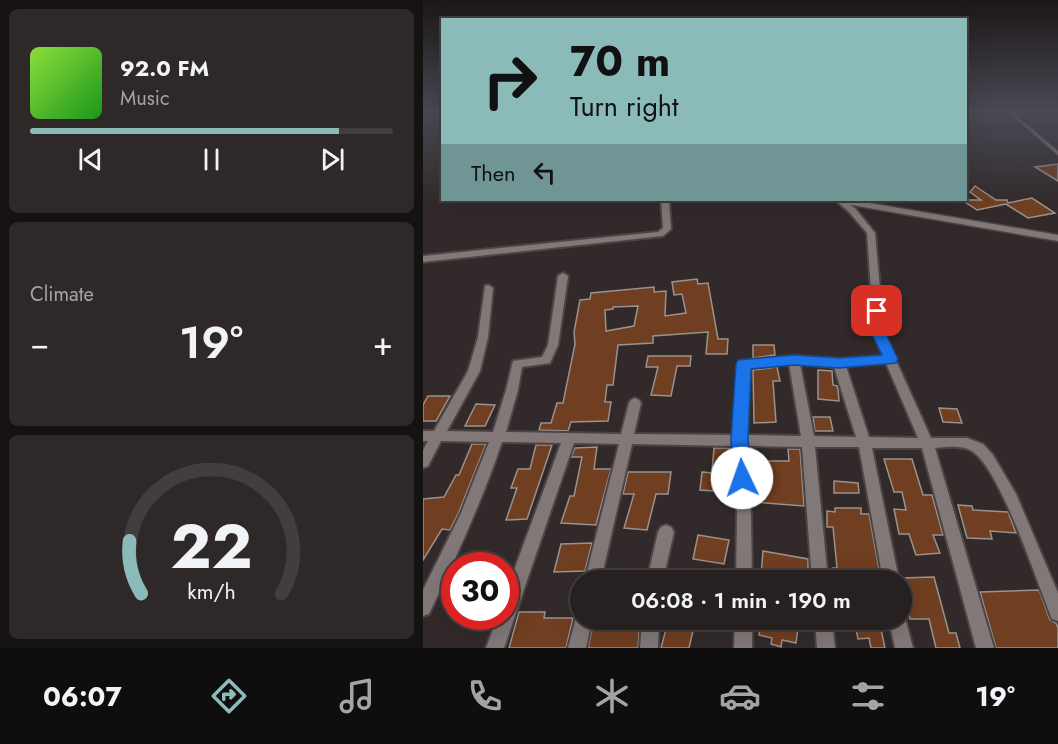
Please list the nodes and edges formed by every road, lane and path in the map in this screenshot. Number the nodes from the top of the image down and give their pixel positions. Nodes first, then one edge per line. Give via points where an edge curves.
1 (1045, 142) edge
2 (1058, 153) edge
3 (665, 201) edge
4 (840, 201) edge
5 (845, 201) edge
6 (1058, 238) edge
7 (423, 259) edge
8 (563, 276) dead end
9 (488, 288) dead end
10 (891, 359) junction
11 (794, 360) junction
12 (839, 363) junction
13 (635, 403) dead end
14 (423, 436) edge
15 (439, 436) junction
16 (498, 437) junction
17 (570, 437) junction
18 (627, 437) junction
19 (740, 439) junction
20 (808, 441) junction
21 (864, 441) junction
22 (927, 443) junction
23 (423, 462) edge
24 (666, 532) dead end
25 (595, 570) edge
26 (657, 570) edge
27 (744, 570) edge
28 (819, 570) edge
29 (889, 570) edge
30 (423, 608) edge
31 (1058, 613) edge
32 (581, 630) edge
33 (650, 630) edge
34 (744, 630) edge
35 (825, 630) edge
36 (900, 630) edge
37 (495, 648) edge
38 (577, 648) edge
39 (649, 648) edge
40 (743, 648) edge
41 (826, 648) edge
42 (904, 648) edge
43 (985, 648) edge

1 - 2 lane
3 - 7 street via 667,229 660,234
4 - 10 street via 871,233 879,334
5 - 6 street
8 - 16 street via 553,345 546,360 517,363
9 - 15 street via 483,337 474,371
10 - 12 street
10 - 22 street
11 - 12 street
11 - 19 street via 744,364
11 - 20 street
12 - 21 street
13 - 18 street
14 - 15 street
15 - 16 street
15 - 23 street
16 - 17 street
16 - 30 street via 472,507
17 - 18 street
17 - 37 street
18 - 19 street
18 - 25 street
19 - 20 street
19 - 27 street
20 - 21 street
20 - 28 street
21 - 22 street
21 - 29 street
22 - 31 street via 969,444 989,458 1019,517
22 - 43 street
24 - 26 street
32 - 38 street
33 - 39 street
34 - 40 street
35 - 41 street
36 - 42 street

